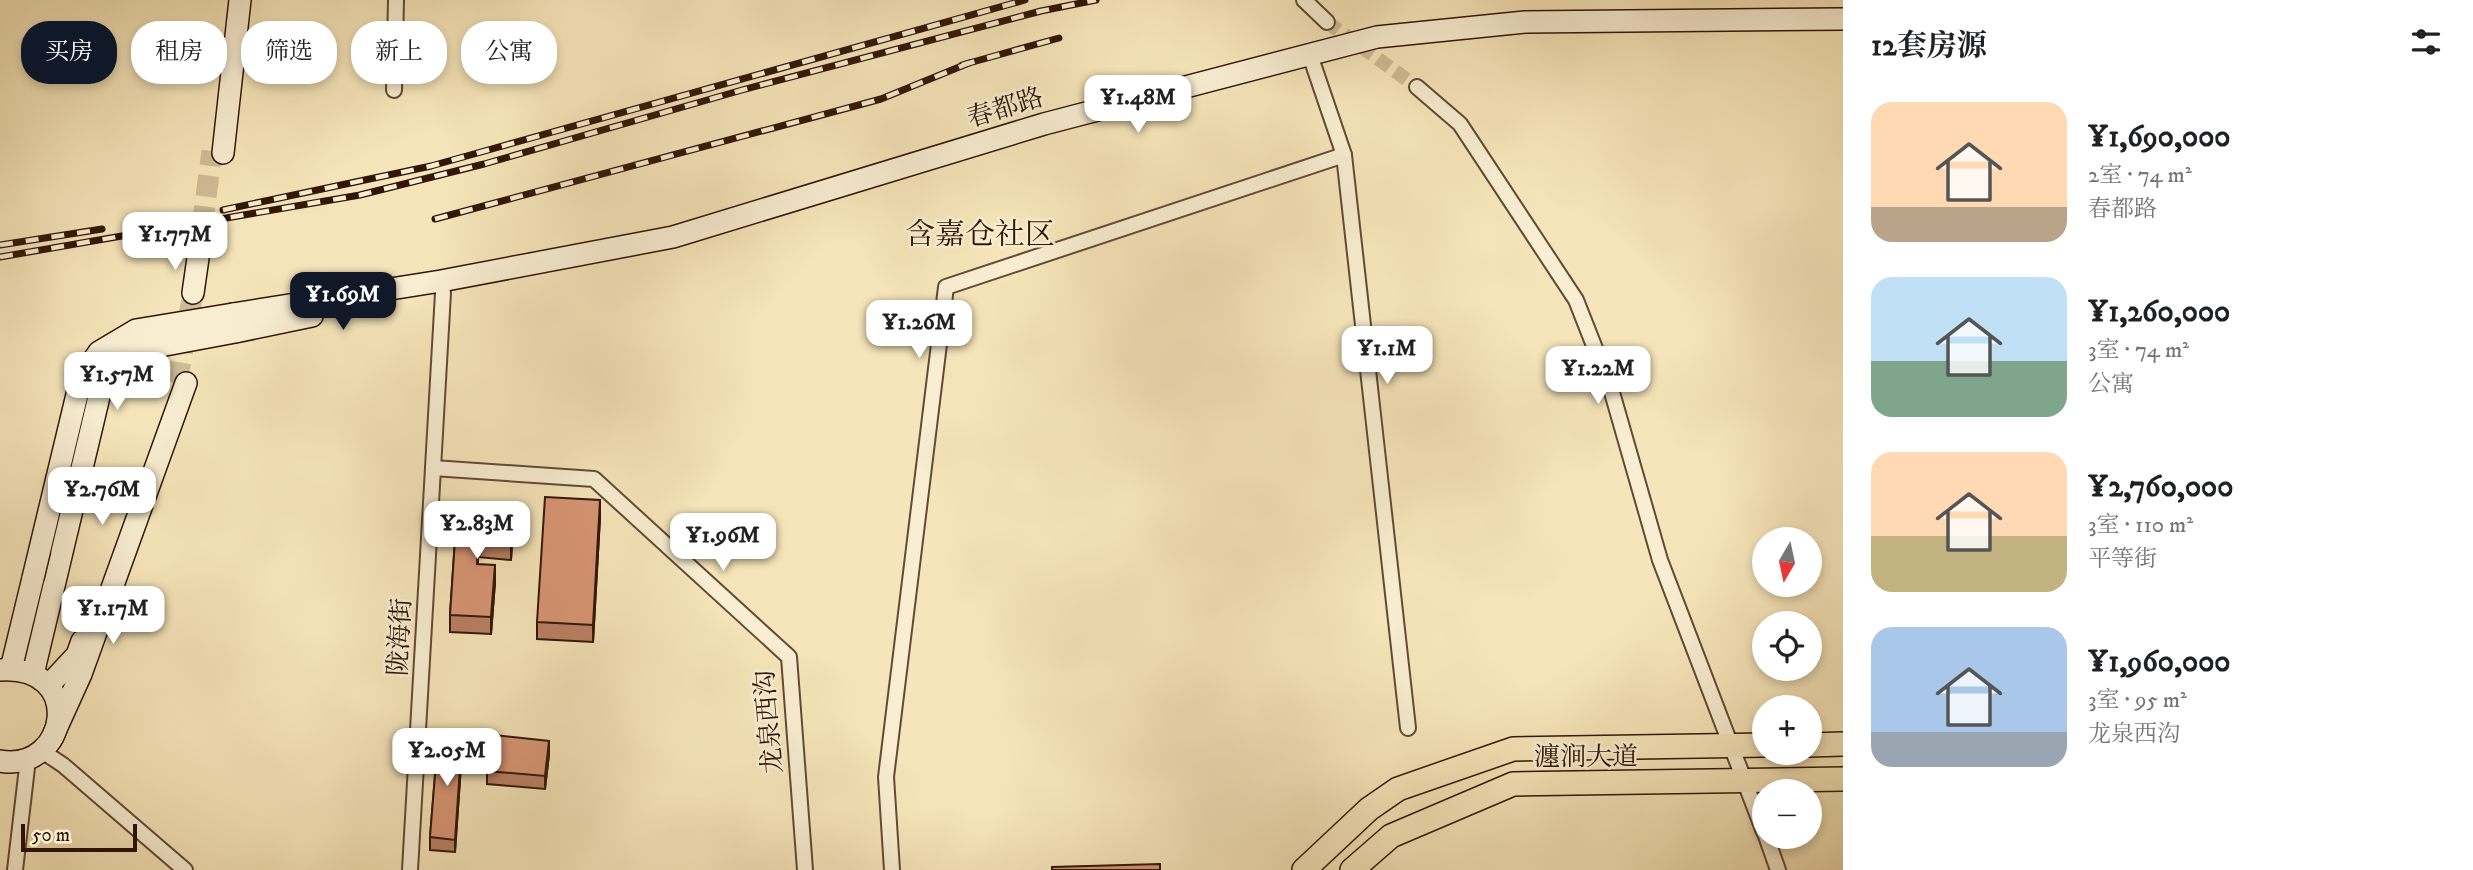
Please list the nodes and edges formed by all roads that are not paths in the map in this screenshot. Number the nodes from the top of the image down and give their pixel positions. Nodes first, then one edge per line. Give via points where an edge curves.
1 (228, 0) edge
2 (240, 0) edge
3 (397, 0) edge
4 (1304, 0) edge
5 (1843, 19) edge
6 (1327, 22) tunnel mouth
7 (1843, 33) edge
8 (1311, 61) junction
9 (1417, 88) tunnel mouth
10 (394, 90) dead end
11 (1344, 155) junction
12 (203, 258) tunnel mouth
13 (442, 287) junction
14 (197, 293) tunnel mouth
15 (433, 468) junction
16 (28, 642) junction
17 (5, 669) edge
18 (41, 679) junction
19 (1408, 728) dead end
20 (1843, 744) edge
21 (1731, 745) junction
22 (1752, 745) edge
23 (1822, 745) edge
24 (41, 749) junction
25 (0, 761) edge
26 (1843, 779) edge
27 (1745, 782) junction
28 (1752, 800) edge
29 (1770, 849) edge
30 (16, 870) edge
31 (184, 870) edge
32 (410, 870) edge
33 (805, 870) edge
34 (892, 870) edge
35 (1304, 870) edge
36 (1352, 870) edge
37 (1778, 870) edge

1 - 2 main road via 218,152
3 - 10 street
4 - 6 street
5 - 8 main road, 春都路 via 1525,22 1377,37
7 - 8 main road, 春都路 via 1526,35
8 - 11 street
8 - 13 main road, 春都路 via 677,251
9 - 21 street via 1460,124 1576,300 1611,389 1660,561
11 - 19 street
11 - 34 street via 946,287 886,777
12 - 14 main road
13 - 15 street, 陇海街
13 - 16 main road, 春都路, bridge via 234,323 144,349 113,367 102,384
15 - 32 street, 陇海街
15 - 33 street, 龙泉西沟 via 594,480 789,657
16 - 17 main road
16 - 18 main road
17 - 18 main road via 17,668
18 - 24 main road via 58,702 57,722
18 - 24 main road via 77,655 181,383 81,674
20 - 23 main road
21 - 22 main road, 瀍涧大道
21 - 27 street
21 - 35 main road, 瀍涧大道 via 1513,749 1398,789
24 - 25 main road via 12,763
24 - 30 street
24 - 31 street
26 - 27 main road, 瀍涧大道
27 - 28 street
27 - 36 main road, 瀍涧大道 via 1513,784 1391,836
29 - 37 street

